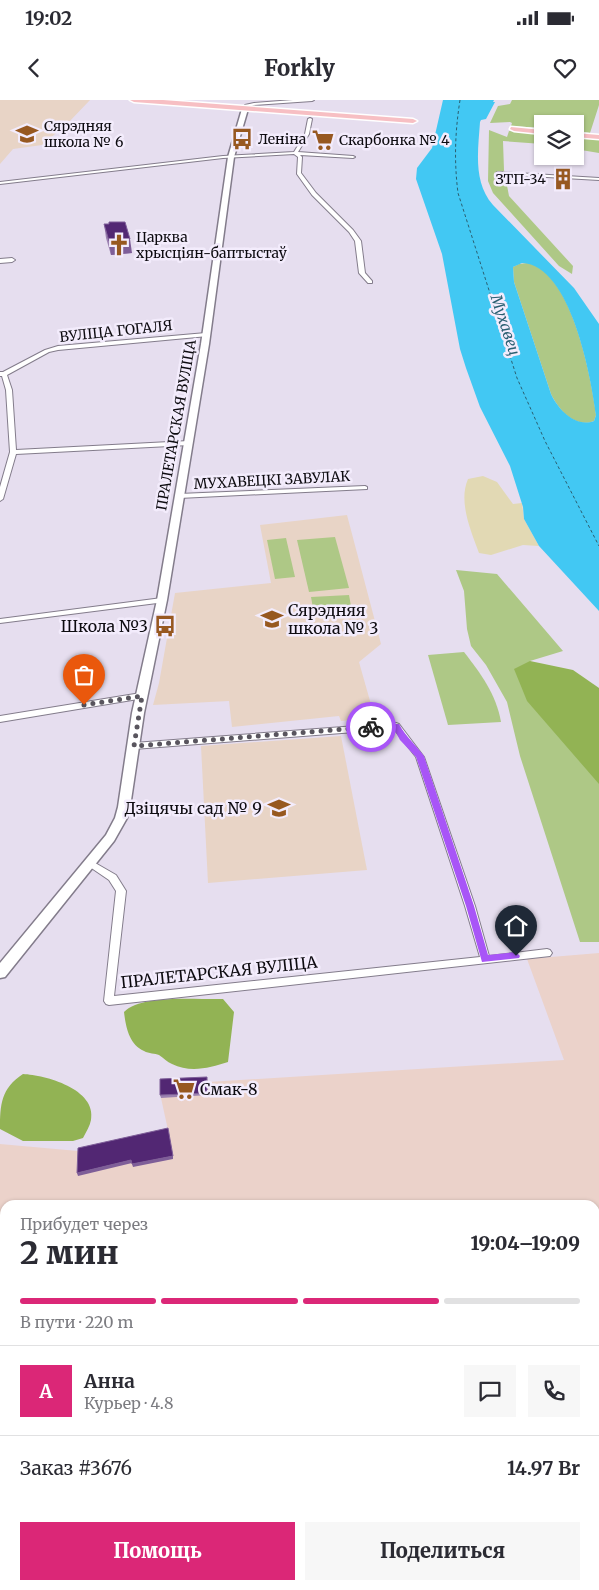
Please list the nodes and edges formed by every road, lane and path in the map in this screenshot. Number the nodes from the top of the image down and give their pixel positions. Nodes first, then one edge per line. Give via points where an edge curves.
1 (134, 100) edge
2 (312, 100) edge
3 (148, 101) edge
4 (311, 108) dead end
5 (246, 109) junction
6 (310, 119) dead end
7 (414, 121) dead end
8 (514, 130) dead end
9 (534, 131) edge
10 (584, 136) edge
11 (599, 138) edge
12 (295, 153) junction
13 (231, 157) junction
14 (353, 157) dead end
15 (498, 173) dead end
16 (599, 179) edge
17 (0, 183) edge
18 (12, 260) dead end
19 (0, 261) edge
20 (370, 282) dead end
21 (206, 335) junction
22 (2, 374) edge
23 (189, 443) junction
24 (13, 452) junction
25 (365, 488) dead end
26 (179, 496) junction
27 (0, 499) edge
28 (162, 600) junction
29 (0, 621) edge
30 (142, 696) junction
31 (0, 719) edge
32 (134, 746) junction
33 (90, 863) junction
34 (547, 953) dead end
35 (485, 959) junction
36 (0, 973) edge

1 - 3 main road
2 - 4 street
2 - 5 street via 254,104
3 - 5 main road
5 - 7 main road
5 - 13 main road, ПРАЛЕТАРСКАЯ ВУЛІЦА
6 - 12 street via 307,134
8 - 9 main road
10 - 11 main road
12 - 13 street
12 - 14 street
12 - 20 street via 300,157 299,174 358,241 362,273
13 - 17 street
13 - 21 main road, ПРАЛЕТАРСКАЯ ВУЛІЦА
15 - 16 street
18 - 19 street
21 - 22 street, ВУЛІЦА ГОГАЛЯ via 58,348
21 - 23 main road, ПРАЛЕТАРСКАЯ ВУЛІЦА
22 - 24 street, ВУЛІЦА ГОГАЛЯ via 9,390
23 - 24 street
23 - 26 main road, ПРАЛЕТАРСКАЯ ВУЛІЦА
24 - 27 street, ВУЛІЦА ГОГАЛЯ
25 - 26 street, МУХАВЕЦКІ ЗАВУЛАК
26 - 28 main road, ПРАЛЕТАРСКАЯ ВУЛІЦА
28 - 29 street
28 - 30 main road, ПРАЛЕТАРСКАЯ ВУЛІЦА
30 - 31 street
30 - 32 main road, ПРАЛЕТАРСКАЯ ВУЛІЦА
32 - 33 main road, ПРАЛЕТАРСКАЯ ВУЛІЦА via 121,818
32 - 35 street via 396,726 420,756
33 - 35 street, ПРАЛЕТАРСКАЯ ВУЛІЦА via 118,882 121,891 109,1001
33 - 36 main road, ПРАЛЕТАРСКАЯ ВУЛІЦА
34 - 35 street, ПРАЛЕТАРСКАЯ ВУЛІЦА

